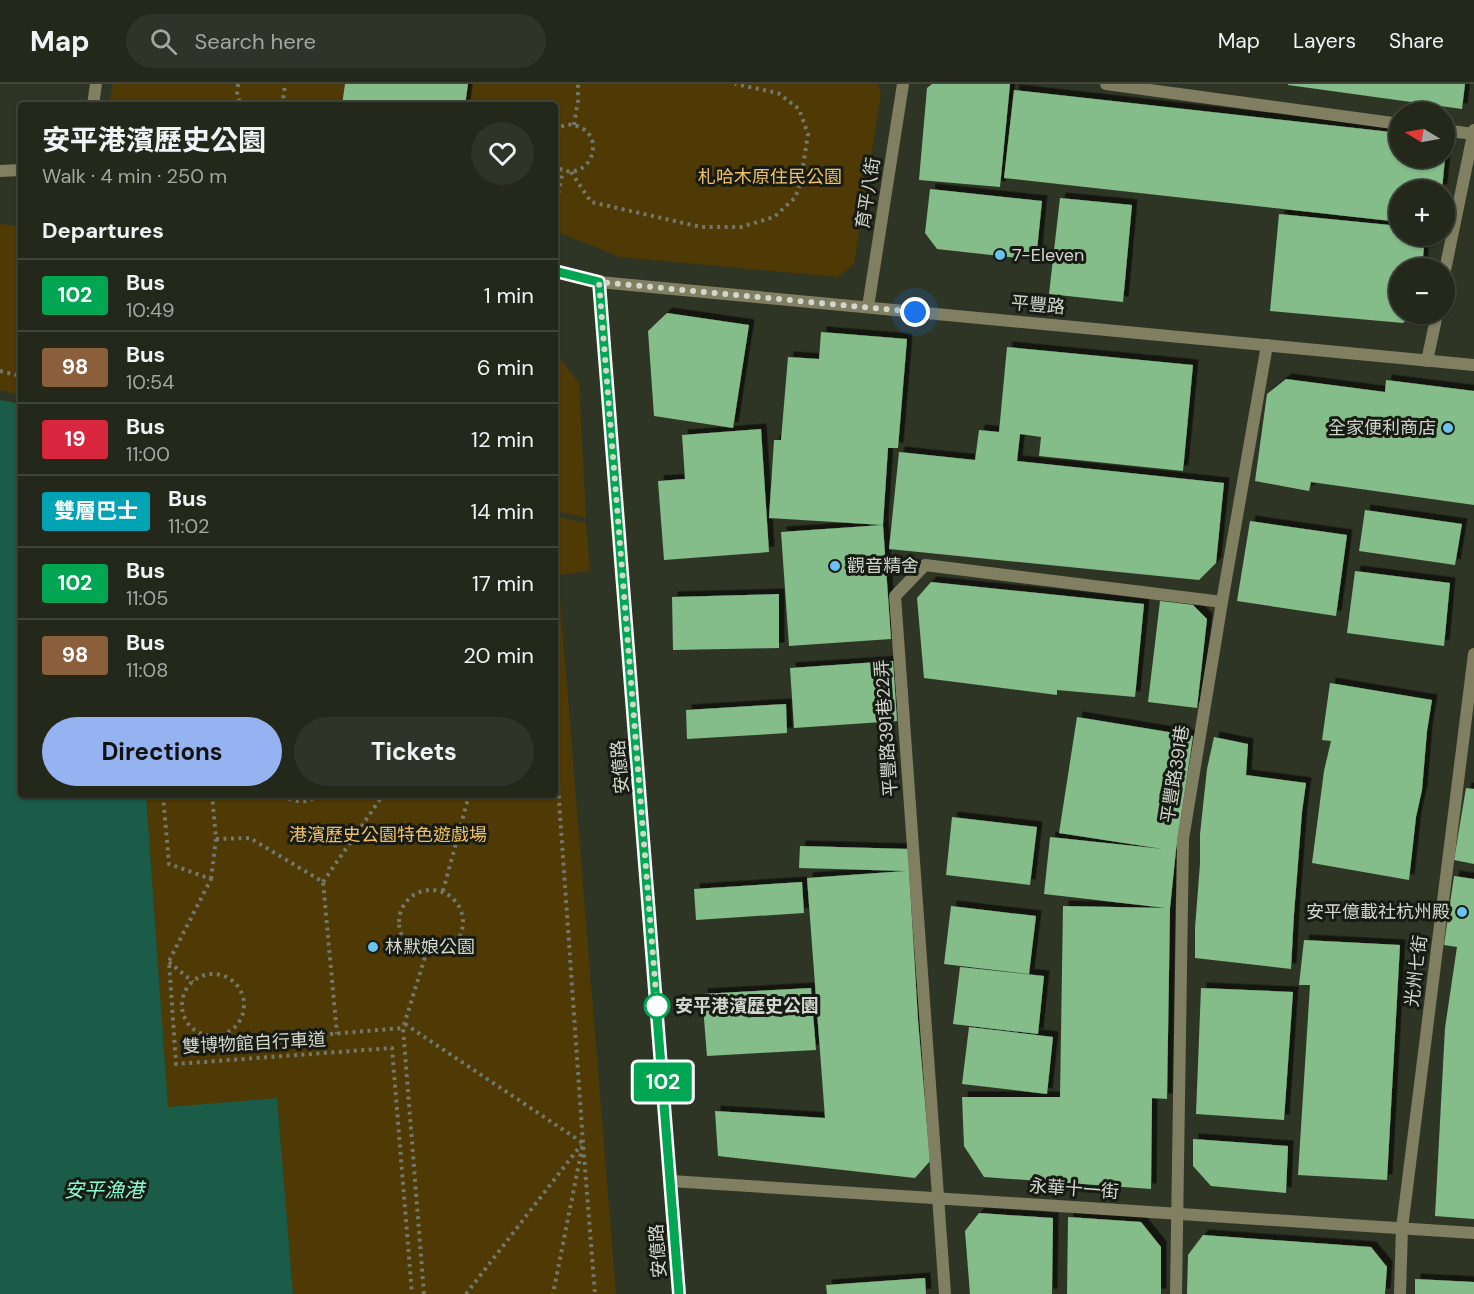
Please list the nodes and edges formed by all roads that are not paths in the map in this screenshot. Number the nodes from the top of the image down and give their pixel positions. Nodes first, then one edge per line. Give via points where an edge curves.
1 (96, 84) edge
2 (903, 84) edge
3 (1106, 84) edge
4 (93, 102) edge
5 (1389, 123) edge
6 (1455, 131) edge
7 (1474, 132) edge
8 (18, 170) edge
9 (0, 171) edge
10 (1448, 258) edge
11 (558, 273) edge
12 (599, 282) junction
13 (868, 307) junction
14 (1435, 324) edge
15 (1267, 345) junction
16 (1427, 361) junction
17 (1474, 365) edge
18 (1222, 602) junction
19 (1474, 654) edge
20 (671, 1181) junction
21 (938, 1198) junction
22 (1176, 1214) junction
23 (1402, 1228) junction
24 (1474, 1233) edge
25 (679, 1294) edge
26 (945, 1294) edge
27 (1176, 1294) edge
28 (1400, 1294) edge

1 - 4 street
2 - 13 street, 育平八街
3 - 5 street
6 - 7 street
7 - 10 street
8 - 9 street
11 - 12 street
12 - 13 street, 平豐路
12 - 20 street, 安億路
13 - 15 street, 平豐路
14 - 16 street
15 - 16 street, 平豐路
15 - 18 street, 平豐路391巷
16 - 17 street, 平豐路
18 - 21 street, 平豐路391巷22弄 via 925,565 895,596
18 - 22 street, 平豐路391巷 via 1183,839
19 - 23 street, 光州七街
20 - 21 street, 永華十一街
20 - 25 street, 安億路
21 - 22 street, 永華十一街
21 - 26 street
22 - 23 street, 永華十一街
22 - 27 street, 平豐路391巷
23 - 24 street, 永華十一街
23 - 28 street, 光州七街

